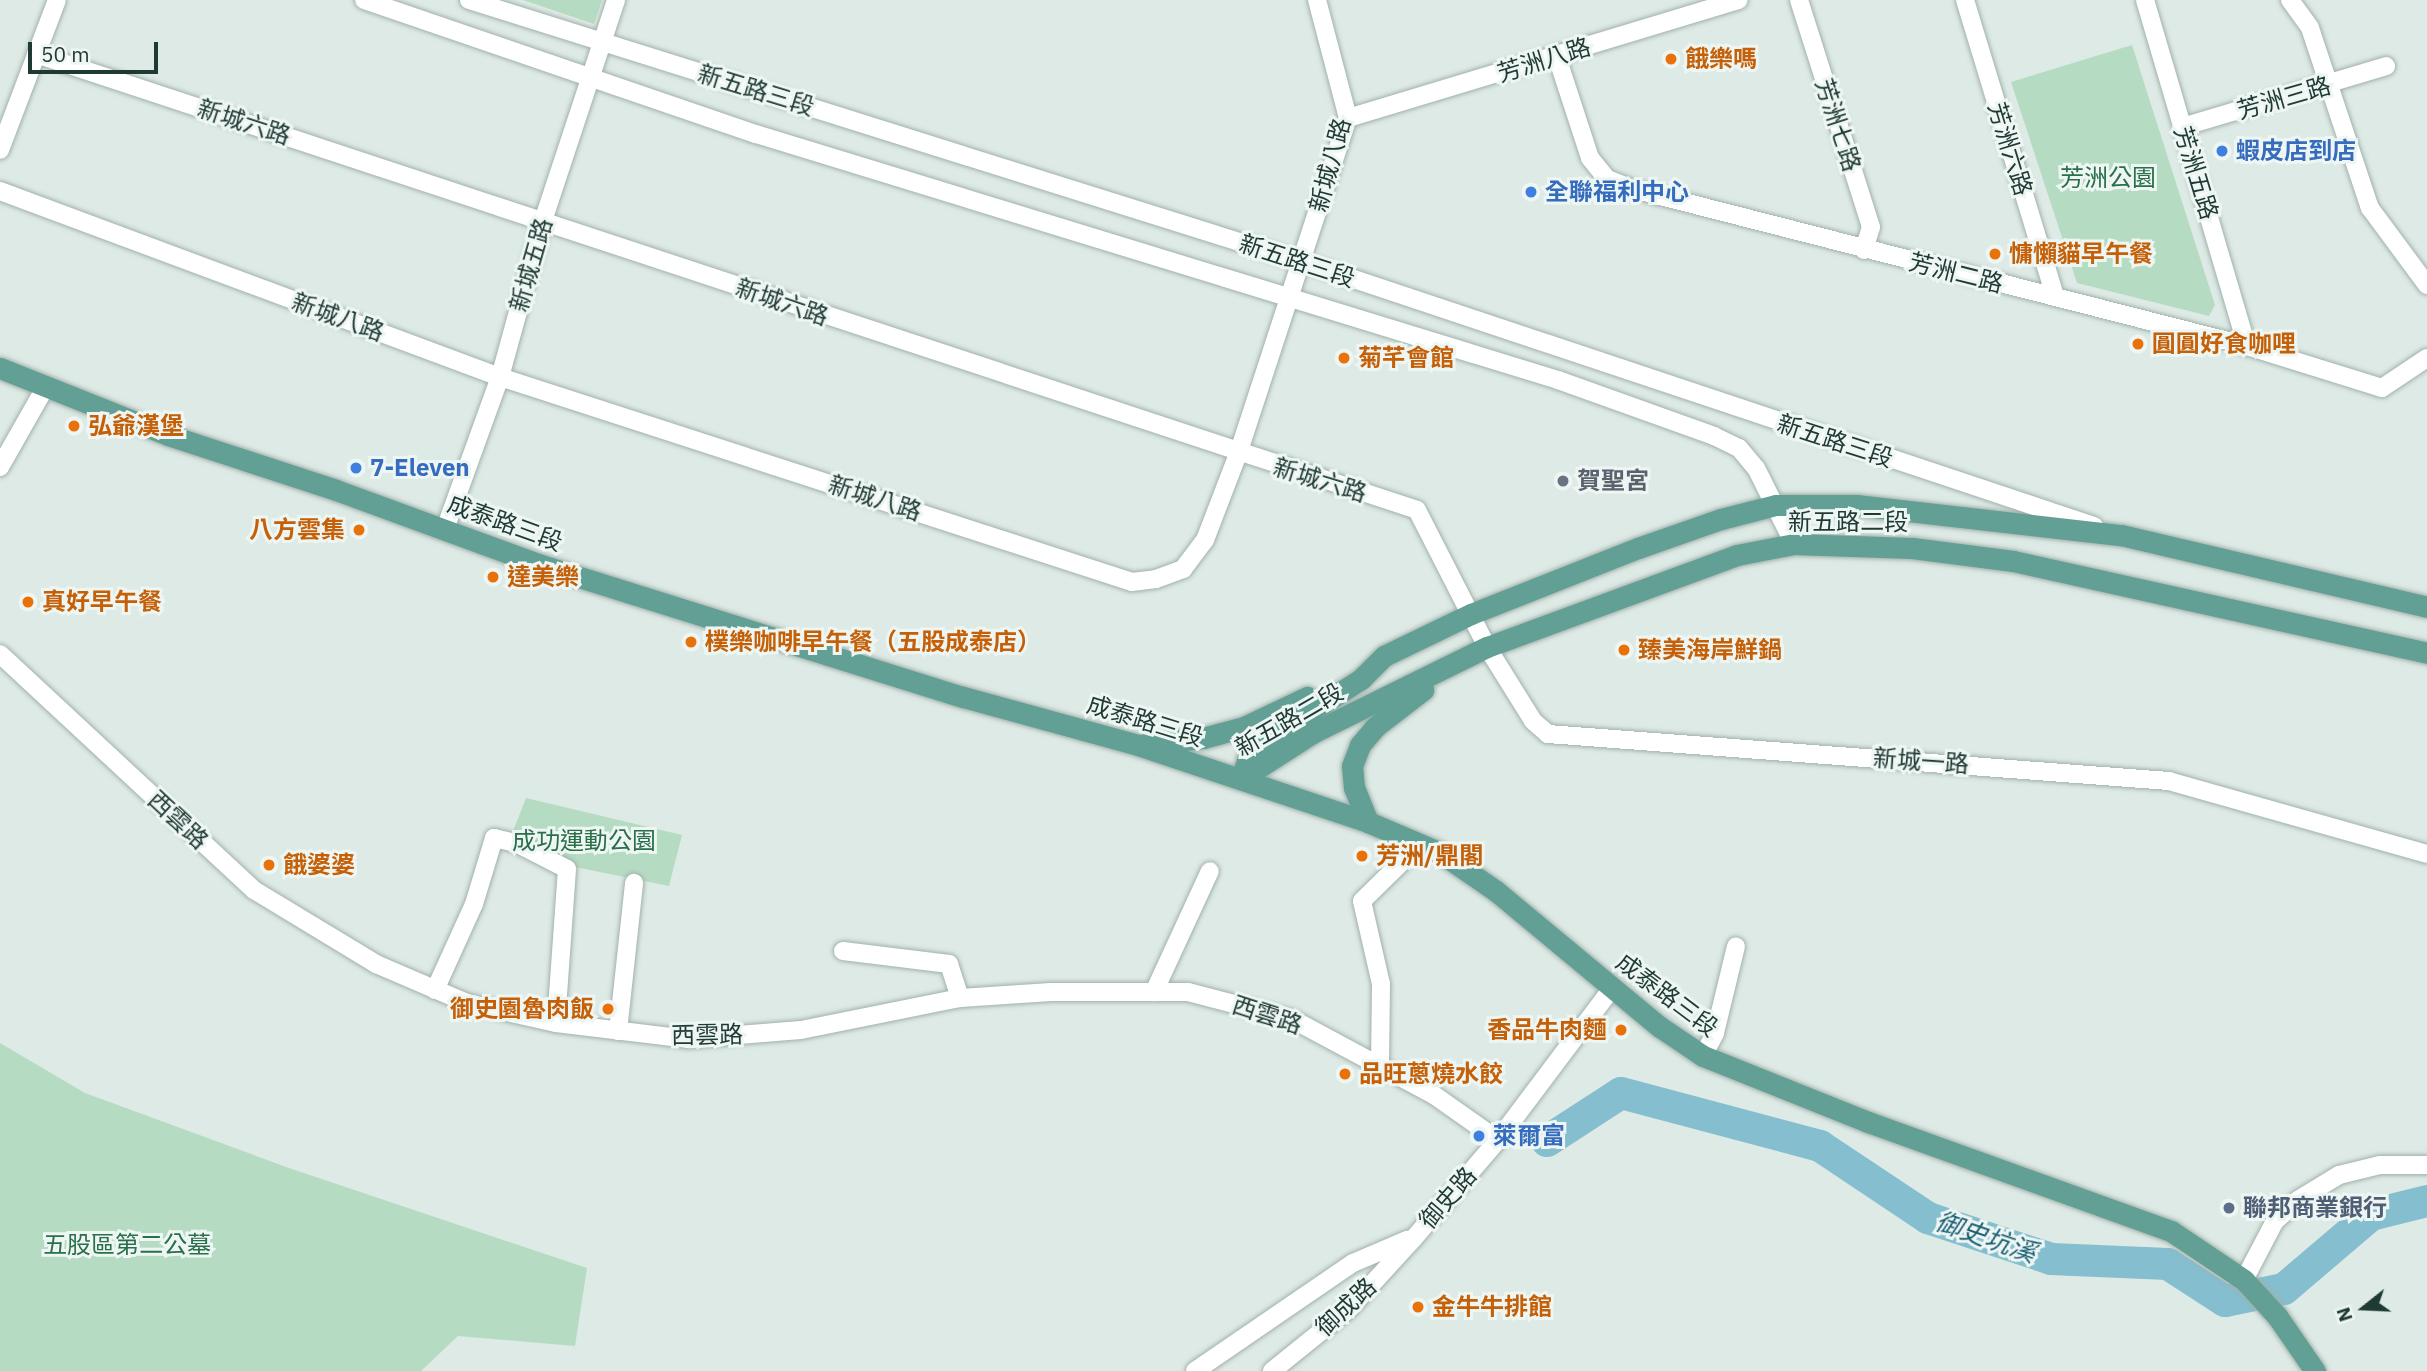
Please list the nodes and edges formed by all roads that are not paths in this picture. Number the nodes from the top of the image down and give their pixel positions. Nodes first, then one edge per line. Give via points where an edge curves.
1 (57, 0) edge
2 (364, 0) edge
3 (469, 0) edge
4 (616, 0) edge
5 (1317, 0) edge
6 (1739, 0) edge
7 (1799, 0) edge
8 (1965, 0) edge
9 (2145, 0) edge
10 (2290, 0) edge
11 (603, 43) junction
12 (36, 54) junction
13 (1557, 57) junction
14 (2386, 66) dead end
15 (590, 78) junction
16 (2330, 85) junction
17 (1348, 118) junction
18 (2182, 127) junction
19 (0, 150) edge
20 (0, 191) edge
21 (543, 220) junction
22 (1864, 250) junction
23 (1303, 262) junction
24 (2427, 285) edge
25 (2055, 297) junction
26 (1289, 299) junction
27 (2247, 346) junction
28 (2427, 358) edge
29 (0, 368) edge
30 (500, 377) junction
31 (46, 386) junction
32 (1238, 454) junction
33 (0, 467) edge
34 (1776, 505) junction
35 (445, 529) junction
36 (2121, 535) junction
37 (1794, 544) junction
38 (2427, 607) edge
39 (1471, 614) junction
40 (1487, 647) junction
41 (2427, 653) edge
42 (0, 654) edge
43 (1384, 656) junction
44 (1138, 744) junction
45 (1241, 779) junction
46 (1368, 822) junction
47 (1420, 844) junction
48 (2427, 854) edge
49 (1210, 871) dead end
50 (634, 883) dead end
51 (1736, 946) dead end
52 (844, 951) dead end
53 (1612, 988) junction
54 (435, 990) junction
55 (1154, 992) junction
56 (960, 998) junction
57 (556, 1023) junction
58 (618, 1031) junction
59 (1703, 1056) junction
60 (1380, 1066) junction
61 (1498, 1140) junction
62 (2427, 1164) edge
63 (1414, 1238) junction
64 (2245, 1280) junction
65 (1195, 1371) edge
66 (1272, 1371) edge
67 (2315, 1371) edge

1 - 12 street
2 - 15 street, 新五路三段
3 - 11 street, 新五路三段
4 - 11 street, 新城五路
5 - 17 street, 新城八路
6 - 13 street, 芳洲八路
7 - 22 street, 芳洲七路 via 1871,227
8 - 25 street, 芳洲六路
9 - 18 street, 芳洲五路
10 - 16 street via 2311,28
11 - 15 street, 新城五路
11 - 23 street, 新五路三段
12 - 19 street
12 - 21 street, 新城六路
13 - 17 street, 芳洲八路
13 - 22 street, 芳洲二路 via 1590,158 1607,179
14 - 16 street, 芳洲三路
15 - 21 street, 新城五路
15 - 26 street, 新五路三段 via 957,198
16 - 18 street, 芳洲三路
16 - 24 street via 2370,208
17 - 23 street, 新城八路
18 - 27 street, 芳洲五路
20 - 30 street, 新城八路
21 - 30 street, 新城五路
21 - 32 street, 新城六路
22 - 25 street, 芳洲二路
23 - 26 street, 新城八路
23 - 36 street, 新五路三段
25 - 27 street, 芳洲二路
26 - 32 street, 新城八路
26 - 34 street, 新五路三段 via 1558,380 1714,436 1739,448
27 - 28 street, 芳洲二路 via 2382,388
29 - 31 main road, 成泰路三段
30 - 32 street, 新城八路 via 1132,582 1183,569 1205,540
30 - 35 street, 新城五路
31 - 33 street
31 - 35 main road, 成泰路三段 via 168,435
32 - 39 street, 新城六路 via 1417,510
34 - 36 main road, 新五路二段 via 1921,510
34 - 37 street, 新五路三段
34 - 39 main road, 新五路二段 via 1638,548
35 - 44 main road, 成泰路三段 via 742,630
36 - 38 main road, 新五路二段
37 - 40 main road, 新五路二段 via 1737,555
37 - 41 main road, 新五路二段 via 1912,548 2013,561
39 - 40 street, 新城一路
39 - 43 main road, 新五路二段
40 - 45 main road, 新五路二段 via 1314,732
40 - 46 main road via 1399,707 1360,745 1352,766 1354,788
40 - 48 street, 新城一路 via 1533,721 1548,734 2169,781
42 - 54 street, 西雲路 via 254,890 376,964
43 - 44 main road via 1244,727 1203,738
43 - 45 main road, 新五路二段 via 1361,679 1261,743 1248,757
44 - 45 main road, 成泰路三段
45 - 46 main road, 成泰路三段
46 - 47 main road, 成泰路三段
47 - 53 main road, 成泰路三段 via 1496,891
47 - 60 street via 1362,901 1381,984
49 - 55 street
50 - 58 street
51 - 59 street via 1715,1033
52 - 56 street via 949,964
53 - 59 main road, 成泰路三段
53 - 61 street, 御史路
54 - 57 street, 西雲路 via 467,1003
54 - 57 street via 474,904 494,838 516,843 567,869
55 - 56 street, 西雲路
55 - 60 street, 西雲路 via 1188,992 1292,1019
56 - 58 street, 西雲路 via 801,1030 689,1039
57 - 58 street, 西雲路
59 - 64 main road, 成泰路三段 via 1868,1122 2171,1231
60 - 61 street, 西雲路 via 1434,1095
61 - 63 street, 御史路
62 - 64 street via 2380,1166 2339,1175 2298,1200 2275,1221
63 - 65 street, 御史路 via 1353,1263
63 - 66 street, 御成路 via 1350,1308
64 - 67 main road, 成泰路三段

